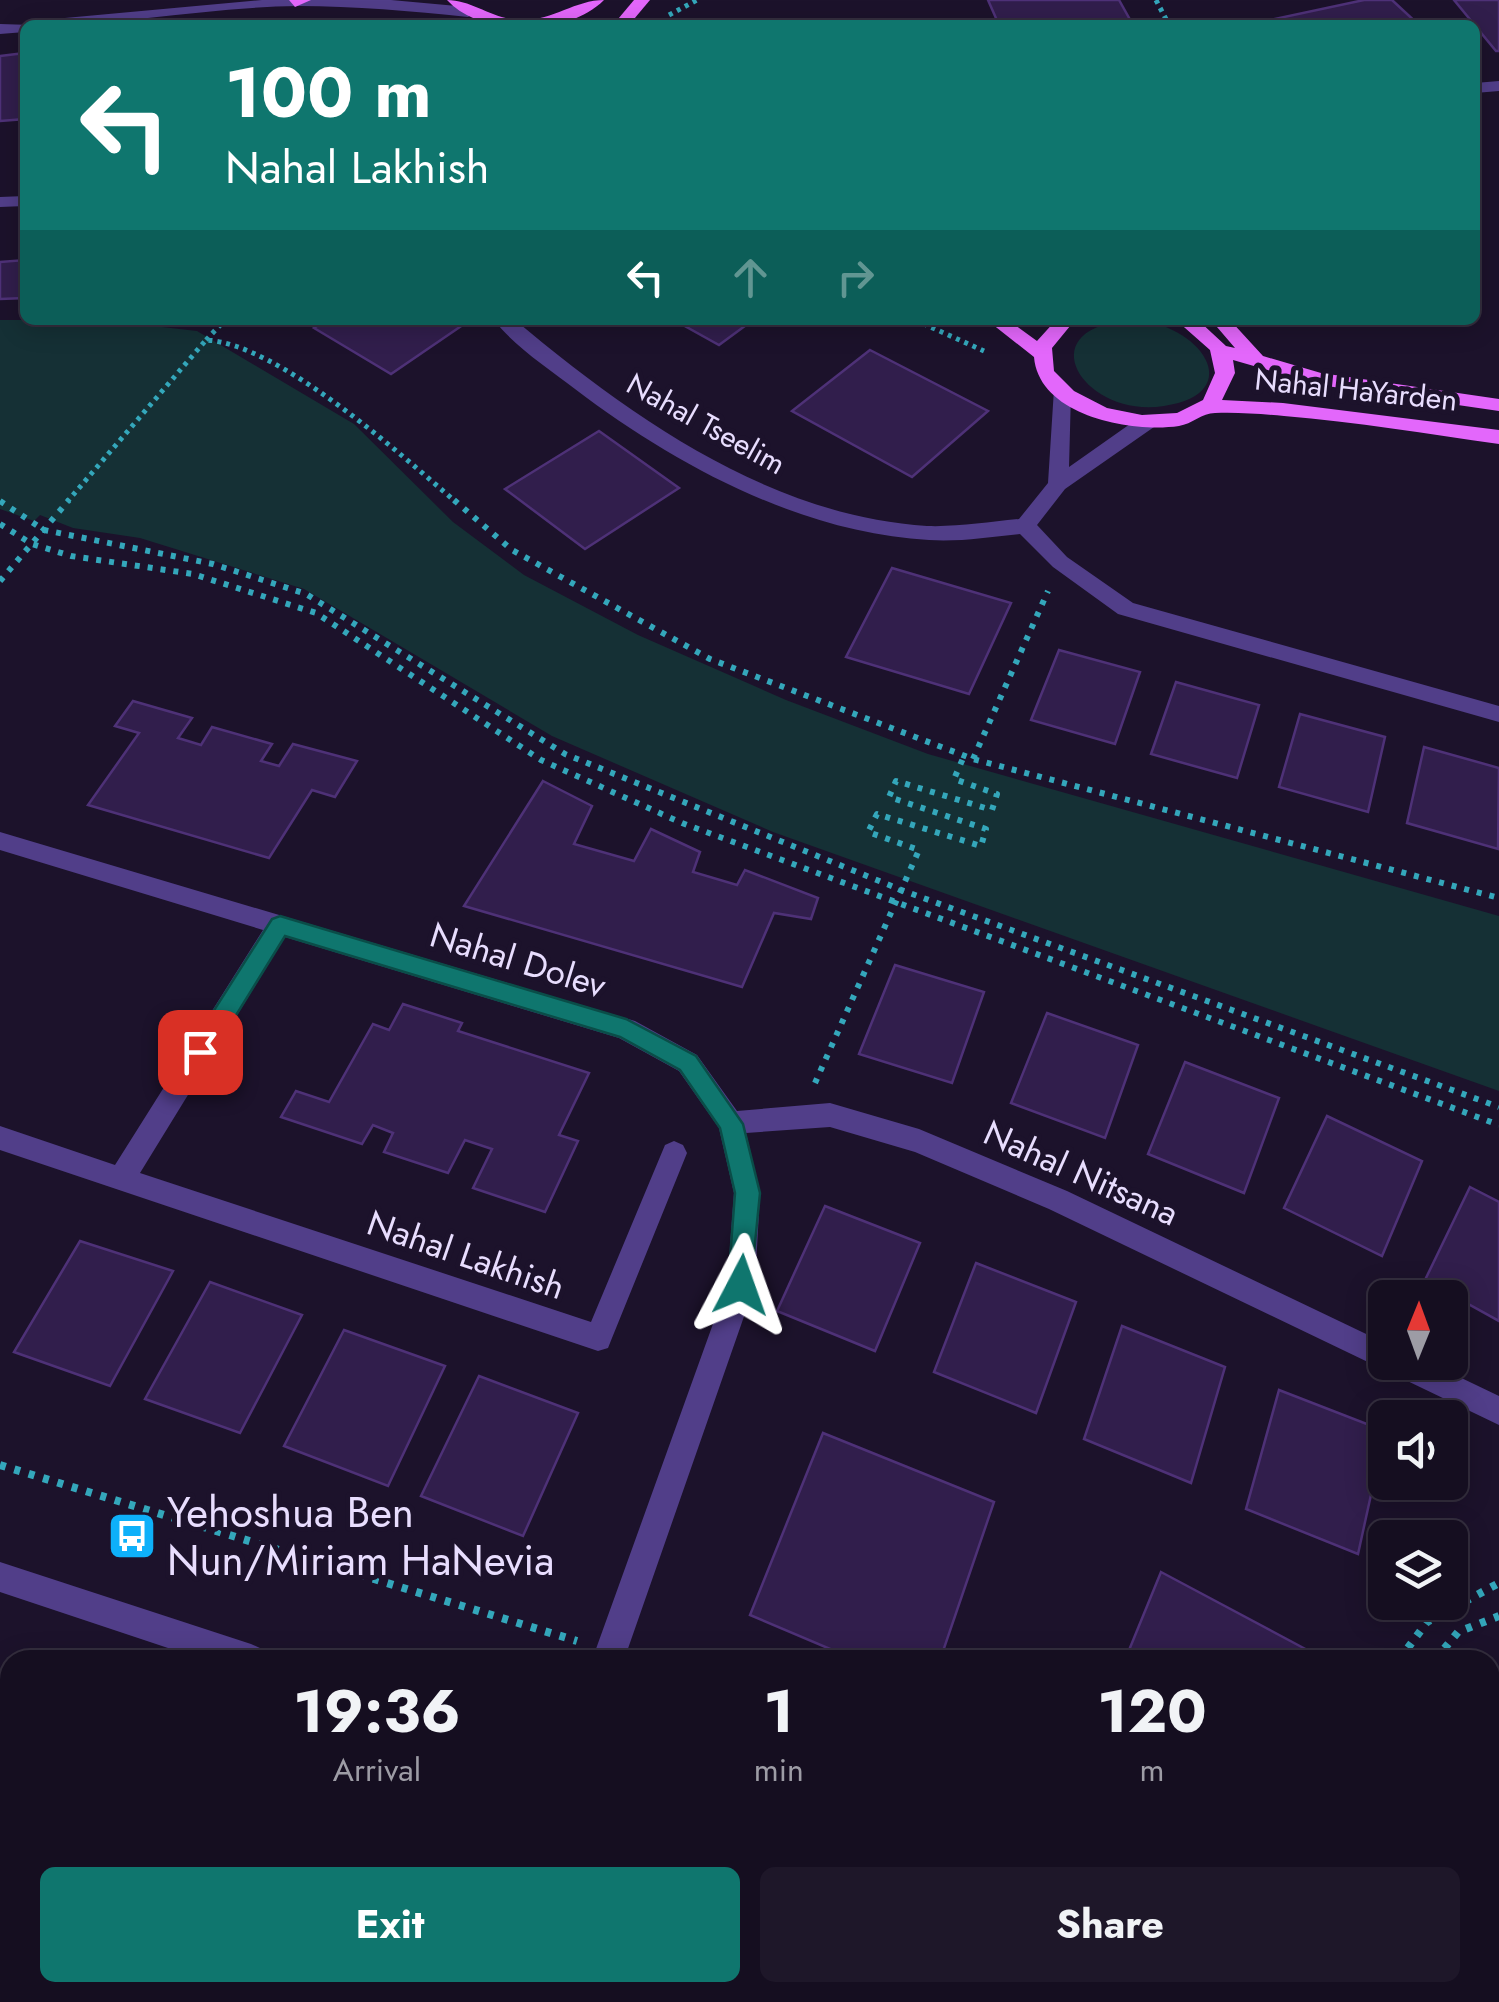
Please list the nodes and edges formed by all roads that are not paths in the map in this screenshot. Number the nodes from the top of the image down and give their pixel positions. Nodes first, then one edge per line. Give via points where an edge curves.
1 (313, 0) edge
2 (596, 0) edge
3 (642, 0) edge
4 (299, 1) edge
5 (461, 6) edge
6 (130, 8) edge
7 (582, 19) edge
8 (69, 20) edge
9 (496, 20) edge
10 (625, 20) edge
11 (509, 325) edge
12 (1003, 325) edge
13 (1061, 325) edge
14 (1191, 325) edge
15 (1225, 325) edge
16 (1220, 350) junction
17 (1042, 354) junction
18 (1258, 361) junction
19 (1061, 393) junction
20 (1499, 405) edge
21 (1205, 406) junction
22 (1147, 422) junction
23 (1499, 437) edge
24 (1058, 484) junction
25 (1025, 526) junction
26 (1499, 714) edge
27 (0, 842) edge
28 (280, 925) junction
29 (731, 1124) junction
30 (0, 1138) edge
31 (674, 1153) dead end
32 (122, 1179) junction
33 (1368, 1349) edge
34 (1434, 1380) edge
35 (1499, 1411) edge
36 (0, 1576) edge
37 (222, 1650) edge
38 (612, 1650) edge

1 - 4 street
2 - 7 main road
3 - 10 main road
4 - 5 street
4 - 6 street
5 - 9 main road
6 - 8 street
11 - 25 street, Nahal Tseelim via 607,404 736,482 811,511 922,533
12 - 17 main road
13 - 17 main road
14 - 16 main road
15 - 18 main road
16 - 18 main road, Nahal HaYarden
16 - 21 main road via 1226,370
17 - 19 main road
18 - 20 main road, Nahal HaYarden via 1320,379
19 - 22 main road via 1085,409
19 - 24 street
21 - 22 main road, Nahal HaYarden
21 - 23 main road, Nahal HaYarden via 1283,408
22 - 24 street
24 - 25 street
25 - 26 street via 1060,562 1126,610
27 - 28 street, Nahal Dolev
28 - 29 street, Nahal Dolev via 626,1029 688,1063
28 - 32 street
29 - 33 street, Nahal Nitsana via 830,1115 918,1141 1058,1200
29 - 38 street, Nahal Dolev via 748,1193 741,1285
30 - 32 street, Nahal Lakhish
31 - 32 street, Nahal Lakhish via 598,1338
34 - 35 street
36 - 37 street

